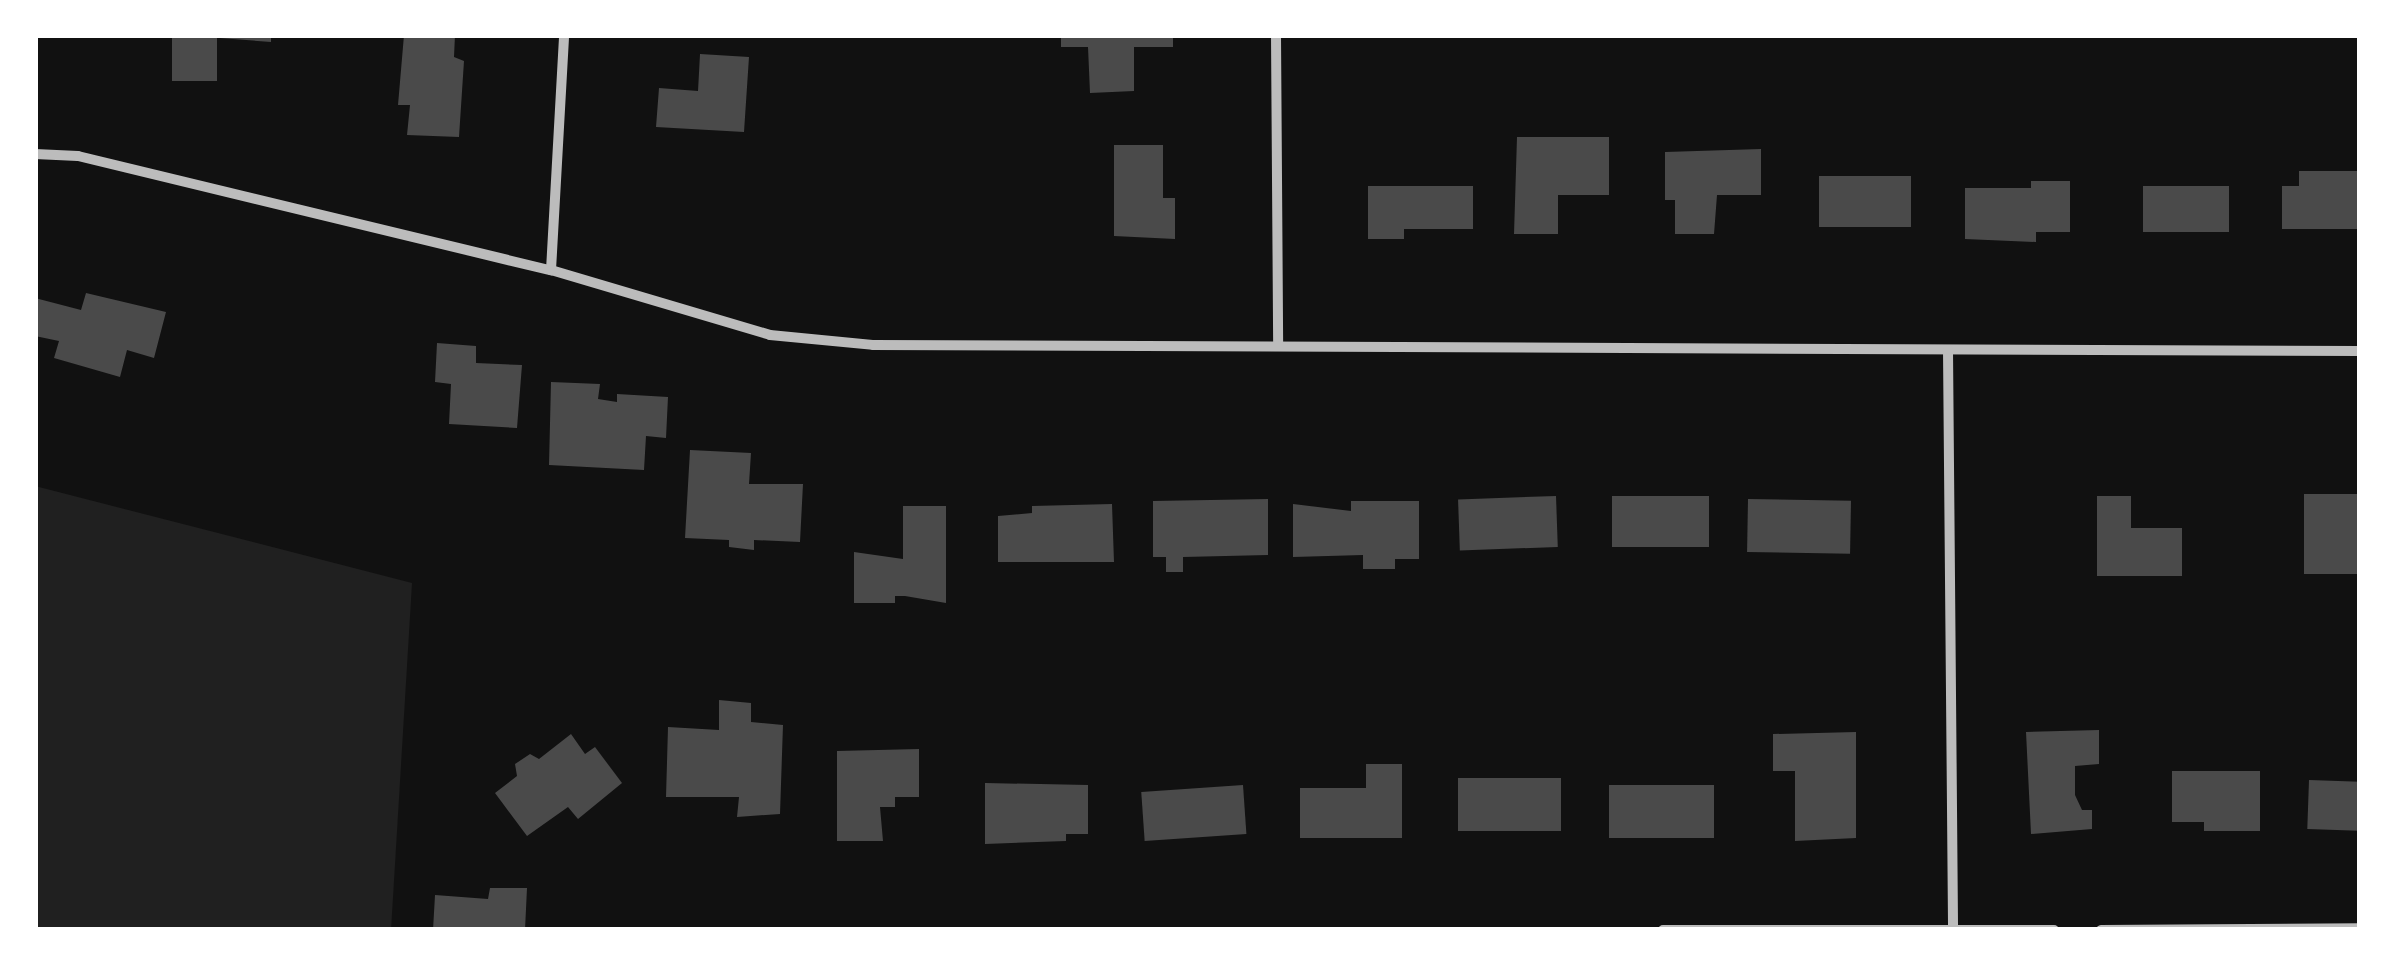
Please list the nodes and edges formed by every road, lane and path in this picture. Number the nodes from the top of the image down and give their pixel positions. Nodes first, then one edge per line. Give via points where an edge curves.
1 (564, 35) edge
2 (1276, 35) edge
3 (35, 154) edge
4 (551, 270) junction
5 (1278, 343) junction
6 (1948, 350) junction
7 (2360, 351) edge
8 (1953, 926) junction
9 (2360, 928) edge
10 (1663, 930) edge
11 (2054, 930) edge
12 (2101, 930) edge

1 - 4 street
2 - 5 street
3 - 4 street via 78,156
4 - 5 street via 788,337 872,345
5 - 6 street
6 - 7 street
6 - 8 street
8 - 10 street
8 - 11 street
9 - 12 street

